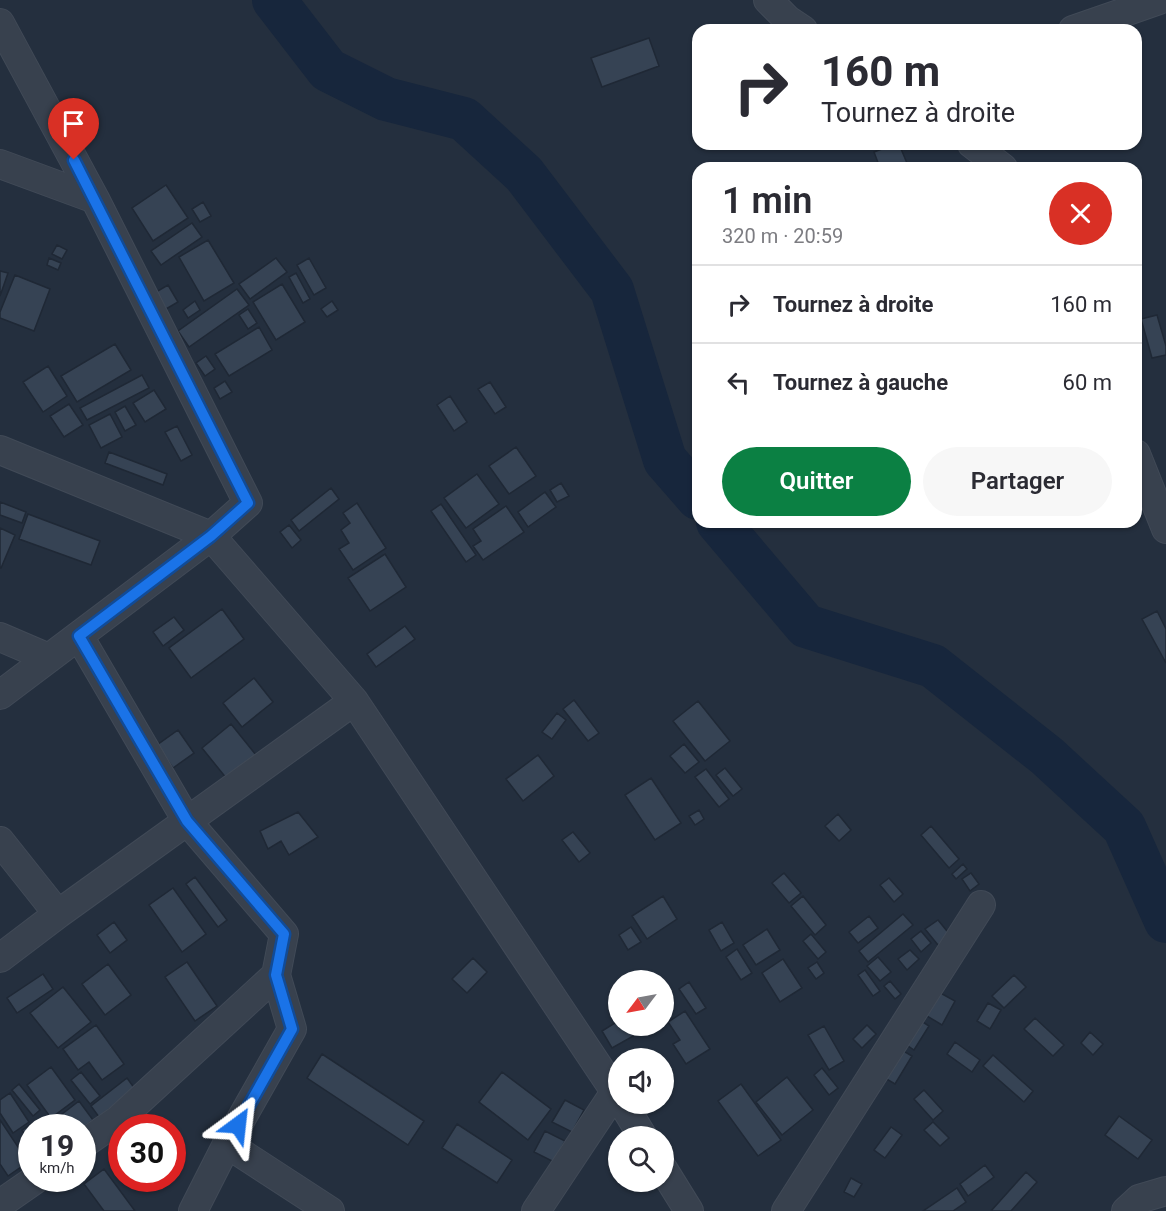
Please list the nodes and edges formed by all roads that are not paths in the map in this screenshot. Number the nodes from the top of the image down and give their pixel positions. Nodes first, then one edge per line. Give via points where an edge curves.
1 (768, 0) edge
2 (1159, 1) edge
3 (0, 23) edge
4 (794, 24) edge
5 (1091, 24) edge
6 (980, 150) edge
7 (995, 162) edge
8 (0, 164) edge
9 (94, 199) junction
10 (0, 450) edge
11 (1142, 469) edge
12 (1166, 529) edge
13 (211, 536) junction
14 (79, 636) junction
15 (0, 637) edge
16 (50, 658) junction
17 (0, 696) edge
18 (354, 701) junction
19 (187, 821) junction
20 (0, 841) edge
21 (981, 905) dead end
22 (58, 914) junction
23 (0, 958) edge
24 (276, 975) junction
25 (608, 1081) edge
26 (608, 1112) edge
27 (96, 1135) edge
28 (227, 1144) junction
29 (674, 1187) edge
30 (1166, 1191) edge
31 (18, 1192) edge
32 (0, 1204) edge
33 (193, 1211) edge
34 (330, 1211) edge
35 (536, 1211) edge
36 (689, 1211) edge
37 (786, 1211) edge
38 (1126, 1211) edge

1 - 4 street
2 - 5 street
3 - 9 street
6 - 7 street
8 - 9 street
9 - 13 street via 248,503
10 - 13 street
11 - 12 street
13 - 14 street
13 - 18 street
14 - 16 street
14 - 19 street
15 - 16 street
16 - 17 street
18 - 19 street
18 - 25 street
19 - 22 street
19 - 24 street via 284,934
20 - 22 street
21 - 37 street
22 - 23 street
24 - 27 street via 118,1120
24 - 28 street via 292,1029
26 - 35 street
28 - 33 street
28 - 34 street
29 - 36 street
30 - 38 street via 1138,1199
31 - 32 street

